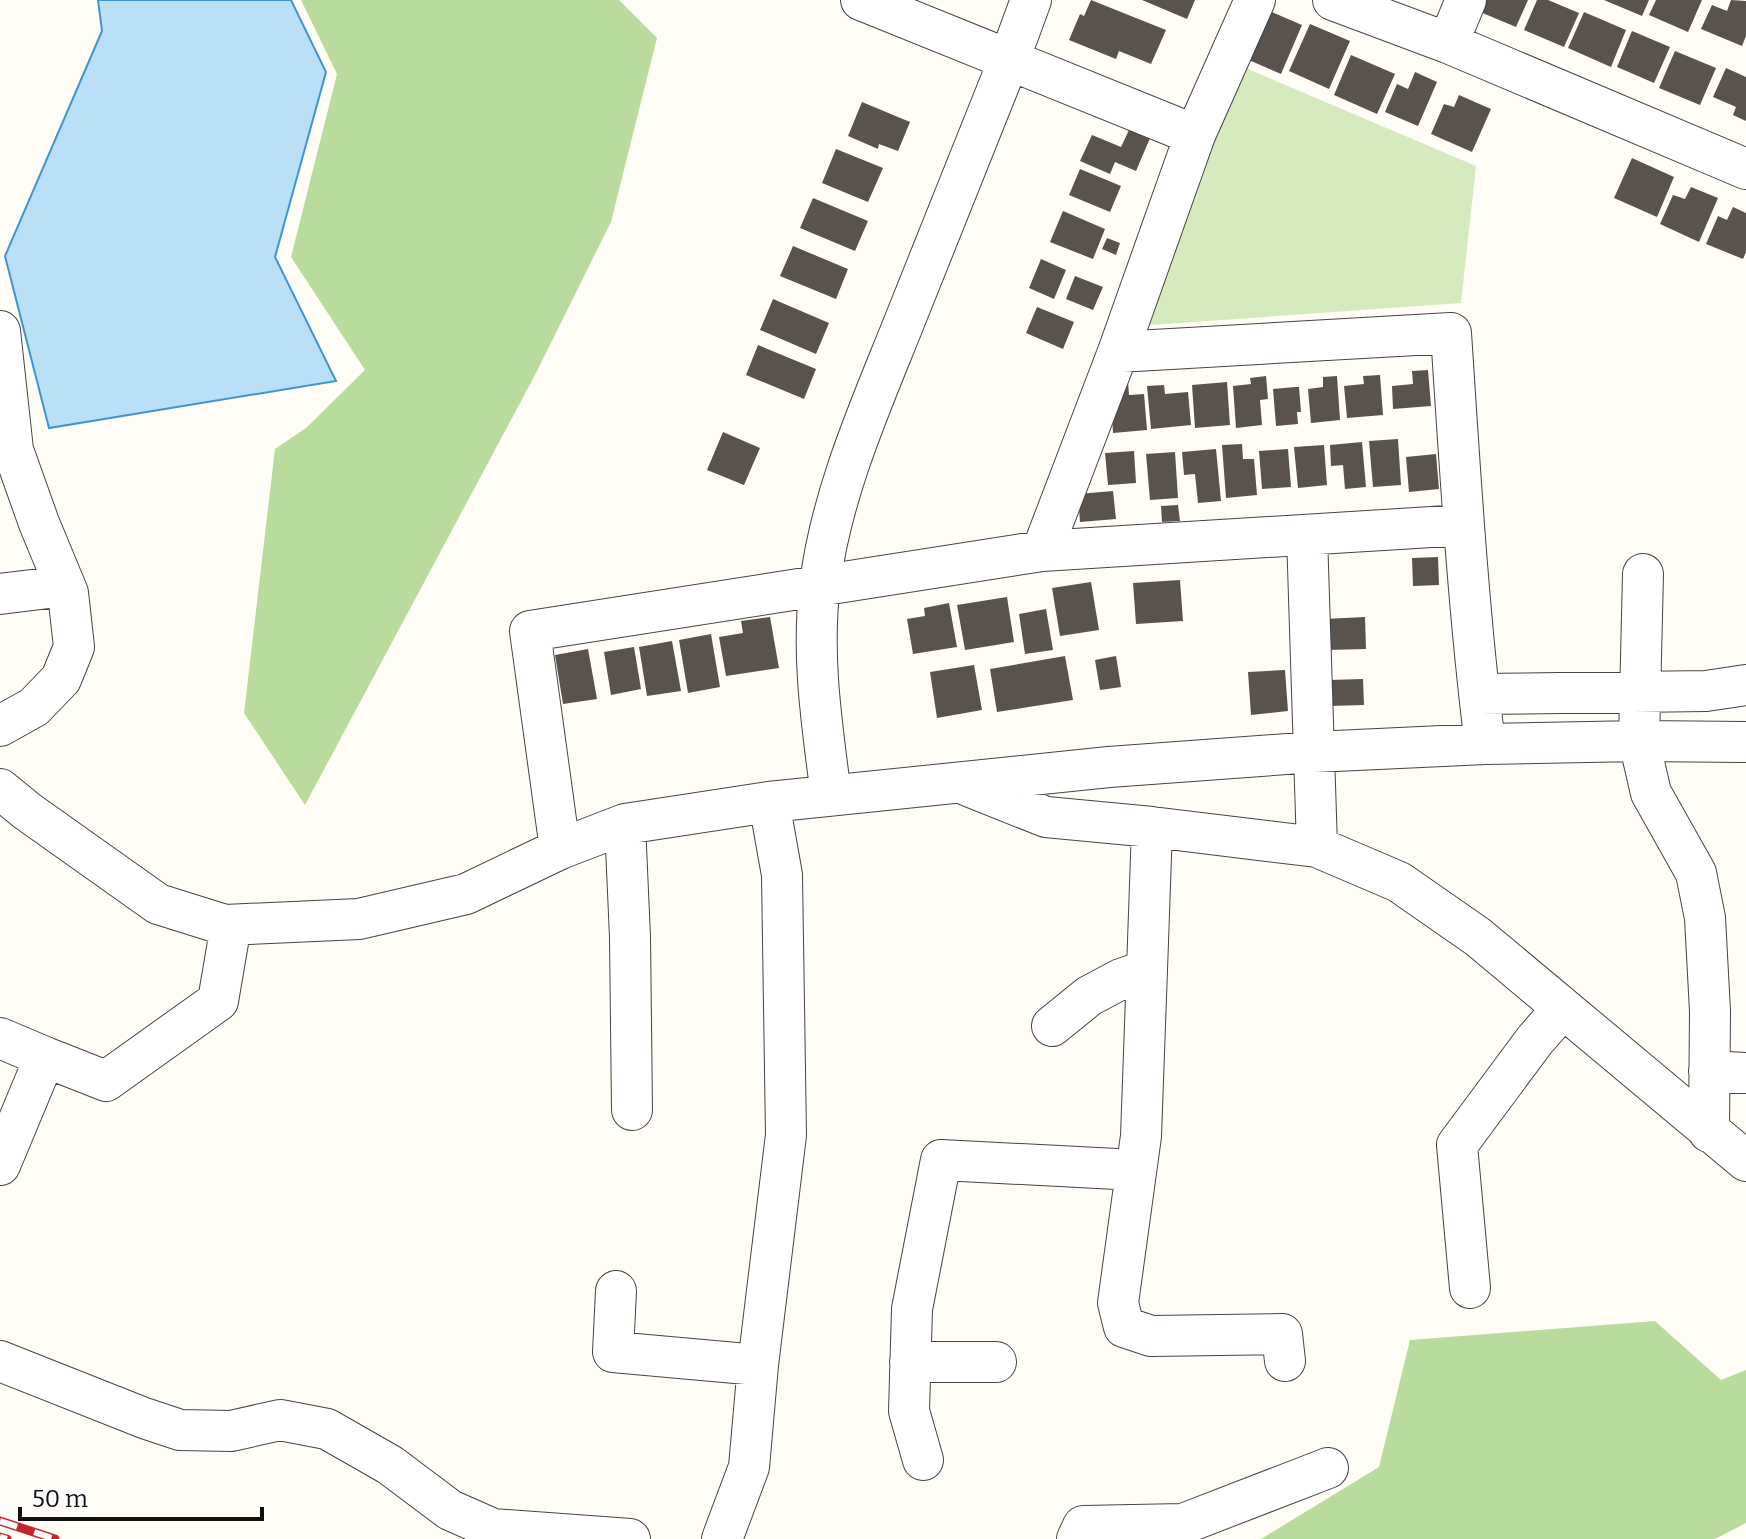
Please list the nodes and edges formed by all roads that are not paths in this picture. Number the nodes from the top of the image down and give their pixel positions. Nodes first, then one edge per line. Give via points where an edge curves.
1 (861, 0) edge
2 (1031, 0) edge
3 (1255, 0) edge
4 (1333, 0) edge
5 (1466, 0) edge
6 (1448, 43) junction
7 (1009, 60) junction
8 (1195, 135) junction
9 (1746, 169) edge
10 (0, 331) edge
11 (1118, 352) junction
12 (1464, 525) junction
13 (1307, 535) junction
14 (1042, 551) junction
15 (1643, 574) dead end
16 (820, 585) junction
17 (65, 586) junction
18 (0, 594) edge
19 (1746, 685) edge
20 (1640, 691) junction
21 (1479, 694) junction
22 (0, 726) edge
23 (1639, 741) junction
24 (1746, 742) edge
25 (1485, 744) junction
26 (1314, 752) junction
27 (960, 783) junction
28 (0, 789) edge
29 (831, 795) junction
30 (769, 802) junction
31 (625, 824) junction
32 (1152, 827) junction
33 (1317, 847) junction
34 (560, 849) junction
35 (231, 925) junction
36 (1147, 970) junction
37 (1563, 1008) junction
38 (1052, 1026) dead end
39 (0, 1038) edge
40 (45, 1057) junction
41 (1728, 1072) edge
42 (632, 1110) dead end
43 (1709, 1132) junction
44 (1746, 1161) edge
45 (0, 1165) edge
46 (1136, 1170) junction
47 (1470, 1288) dead end
48 (616, 1291) dead end
49 (0, 1361) edge
50 (1285, 1361) dead end
51 (910, 1362) junction
52 (996, 1362) dead end
53 (758, 1365) junction
54 (923, 1460) dead end
55 (1328, 1468) dead end
56 (630, 1539) edge
57 (722, 1539) edge
58 (1077, 1539) edge

1 - 7 street
2 - 7 street
3 - 8 street
4 - 6 street
5 - 6 street
6 - 9 street
7 - 8 street
7 - 16 street via 862,427 828,532
8 - 11 street
10 - 17 street via 13,450
11 - 12 street via 1451,333
11 - 14 street
12 - 13 street
12 - 21 street
13 - 14 street
13 - 26 street
14 - 16 street
15 - 20 street
16 - 29 street via 817,674
16 - 34 street via 530,631
17 - 18 street
17 - 22 street via 74,647 61,679 34,707
19 - 20 street
20 - 21 street
20 - 23 street
21 - 25 street
23 - 24 street
23 - 25 street
23 - 41 street via 1651,793 1696,873 1705,918 1710,1011
25 - 26 street
26 - 27 street
26 - 33 street
27 - 29 street
27 - 32 street via 1046,817
28 - 35 street via 158,904
29 - 30 street
30 - 31 street
30 - 53 street via 782,875 786,1135
31 - 34 street
31 - 42 street
32 - 33 street
32 - 36 street
33 - 37 street via 1399,882 1478,937
34 - 35 street via 466,894 359,919
35 - 40 street via 218,1001 106,1081
36 - 38 street via 1089,996
36 - 46 street
37 - 43 street
37 - 47 street via 1457,1145
39 - 40 street
40 - 45 street
41 - 43 street
43 - 44 street
46 - 50 street via 1118,1303 1124,1327 1151,1336 1282,1334
46 - 51 street via 941,1160 912,1309
48 - 53 street via 613,1352
49 - 56 street via 180,1430 231,1431 280,1420 327,1429 390,1465 450,1510 493,1529
51 - 52 street
51 - 54 street via 909,1411
53 - 57 street via 749,1467
55 - 58 street via 1183,1524 1083,1526

